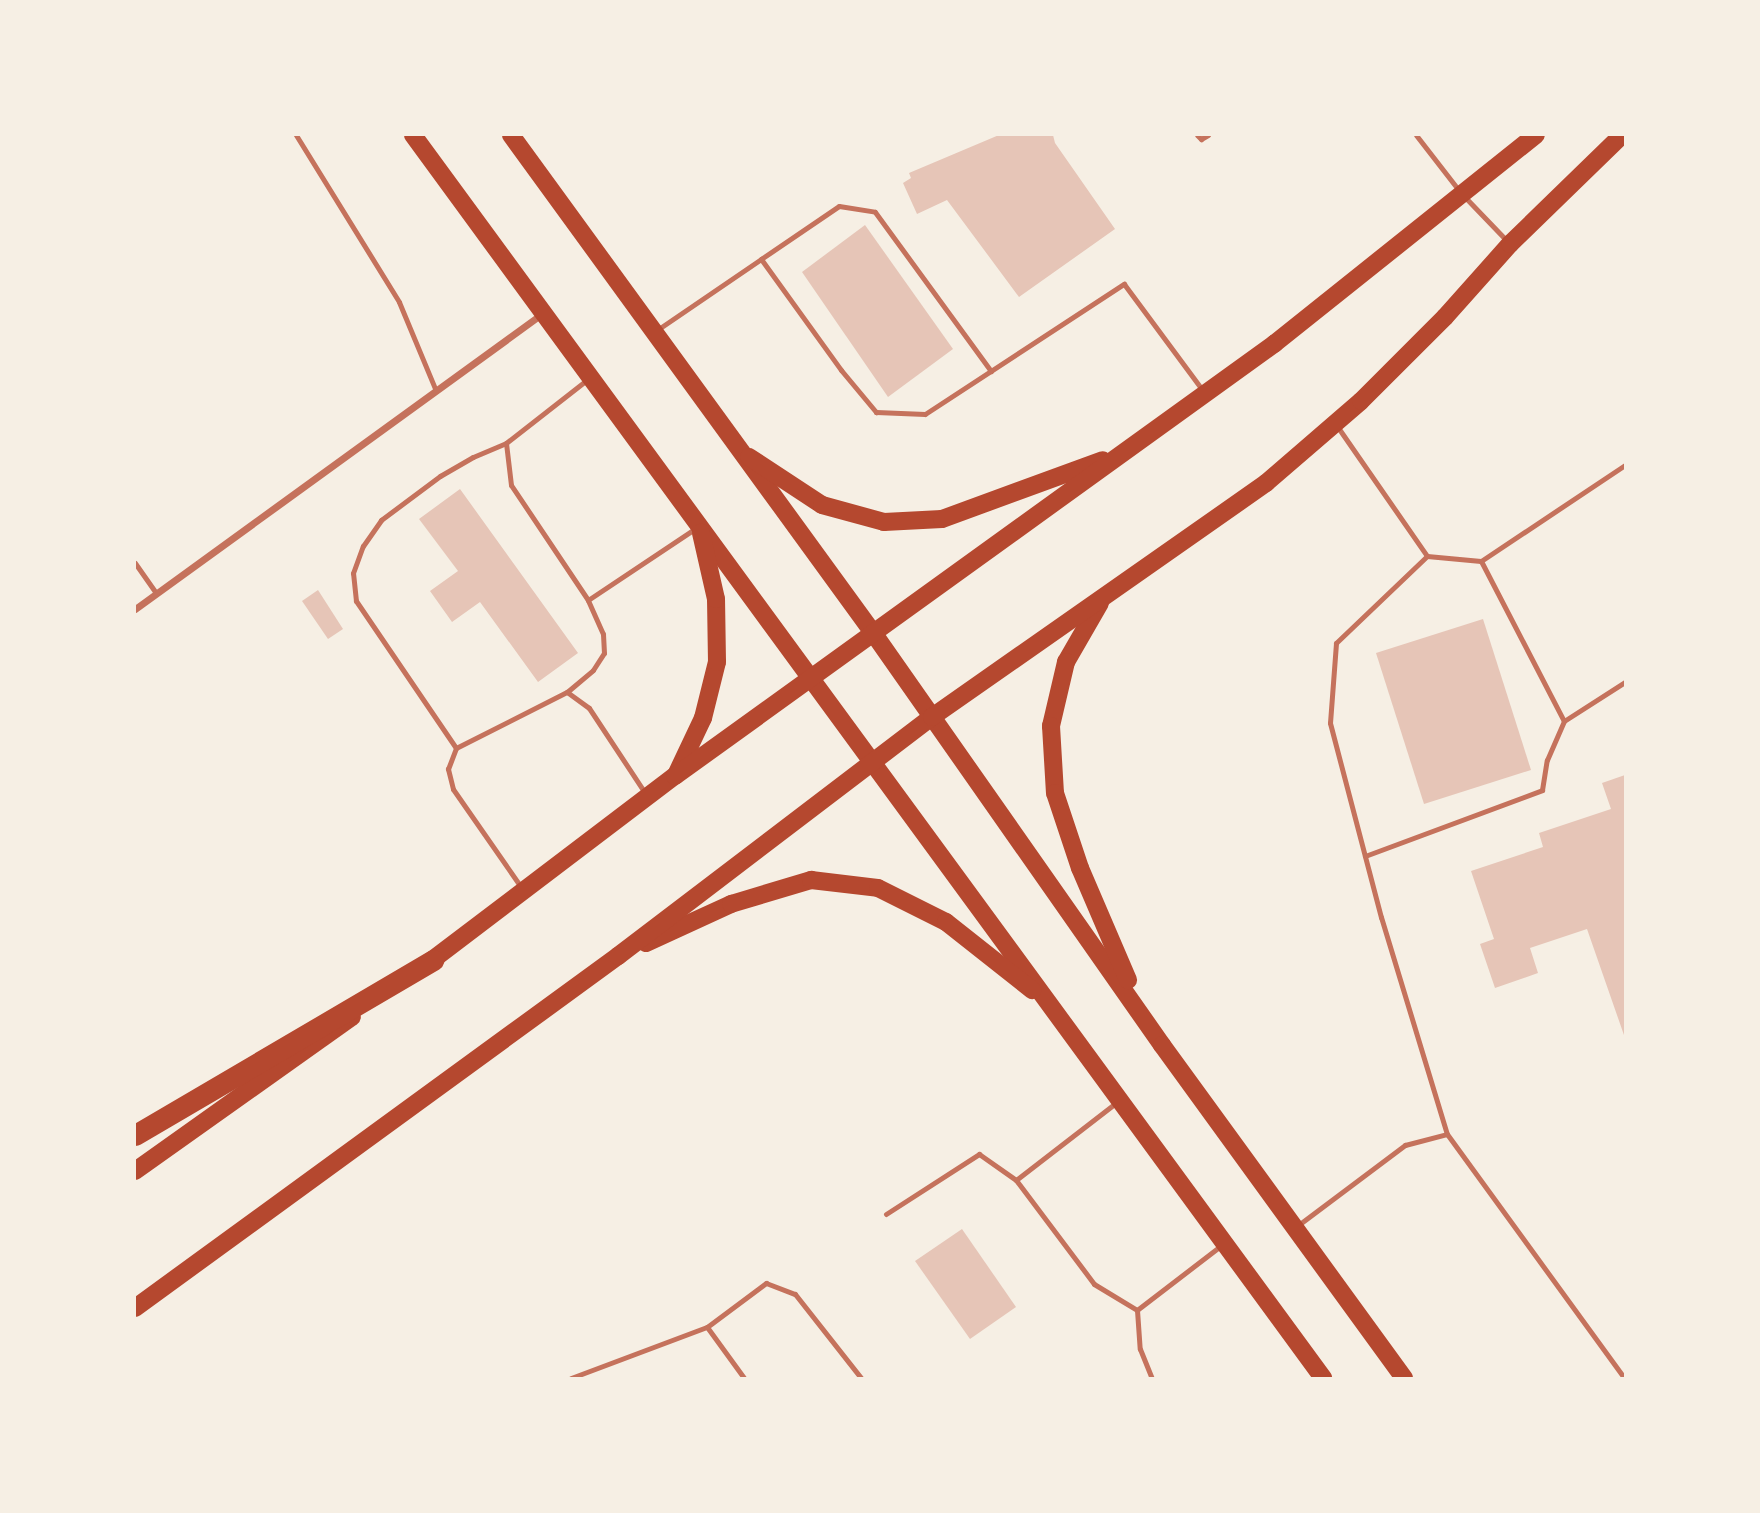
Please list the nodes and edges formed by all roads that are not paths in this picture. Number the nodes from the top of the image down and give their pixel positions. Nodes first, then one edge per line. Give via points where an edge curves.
1 (296, 135) edge
2 (413, 135) edge
3 (511, 135) edge
4 (1198, 135) edge
5 (1208, 135) edge
6 (1416, 135) edge
7 (1536, 135) edge
8 (1622, 135) edge
9 (1461, 193) junction
10 (1510, 244) junction
11 (761, 258) junction
12 (544, 313) junction
13 (653, 333) junction
14 (990, 371) junction
15 (591, 377) junction
16 (436, 391) junction
17 (1206, 395) junction
18 (1336, 423) junction
19 (506, 443) junction
20 (739, 450) junction
21 (1123, 452) junction
22 (1625, 465) edge
23 (700, 526) junction
24 (1427, 556) junction
25 (1481, 561) junction
26 (135, 563) edge
27 (156, 593) junction
28 (1104, 596) junction
29 (588, 600) junction
30 (135, 609) edge
31 (874, 634) junction
32 (811, 679) junction
33 (1625, 682) edge
34 (567, 692) junction
35 (932, 717) junction
36 (1564, 721) junction
37 (456, 748) junction
38 (872, 761) junction
39 (676, 776) junction
40 (648, 797) junction
41 (1365, 856) junction
42 (525, 893) junction
43 (618, 956) junction
44 (433, 960) junction
45 (1049, 1004) junction
46 (1162, 1045) junction
47 (1120, 1100) junction
48 (1447, 1134) junction
49 (135, 1135) edge
50 (135, 1171) edge
51 (1016, 1180) junction
52 (886, 1214) dead end
53 (1294, 1228) junction
54 (1224, 1243) junction
55 (135, 1308) edge
56 (1137, 1310) junction
57 (707, 1327) junction
58 (570, 1378) edge
59 (744, 1378) edge
60 (861, 1378) edge
61 (1152, 1378) edge
62 (1323, 1378) edge
63 (1405, 1378) edge
64 (1624, 1378) edge

1 - 16 lane via 399,302
2 - 12 main road
3 - 13 main road
4 - 5 lane via 1201,139
6 - 9 lane
7 - 9 main road
8 - 10 main road
9 - 10 lane
9 - 17 main road
10 - 18 main road via 1445,317
11 - 13 lane
11 - 14 lane via 876,412 925,414
11 - 14 lane via 839,206 875,212
12 - 15 main road
12 - 16 street
13 - 20 main road
14 - 17 lane via 1124,284
15 - 19 lane
15 - 23 main road
16 - 27 street
17 - 21 main road
18 - 24 lane
18 - 28 main road via 1266,483
19 - 29 lane via 511,485
19 - 37 lane via 440,476 381,520 363,546 353,573 356,601
20 - 21 main road via 822,505 884,522 943,519
20 - 31 main road
21 - 31 main road
22 - 25 lane
23 - 29 lane
23 - 32 main road
23 - 39 main road via 716,599 717,663 703,718
24 - 25 lane
24 - 41 lane via 1336,643 1330,723
25 - 36 lane
26 - 27 lane
27 - 30 street
28 - 35 main road
28 - 46 main road via 1066,662 1051,726 1055,793 1118,961
29 - 34 lane via 603,634 604,653 593,670
31 - 32 main road
31 - 35 main road
32 - 38 main road
32 - 39 main road
33 - 36 lane
34 - 37 lane
34 - 40 lane via 589,708
35 - 38 main road
35 - 46 main road
36 - 41 lane via 1547,760 1542,790
37 - 42 lane via 448,769 453,789
38 - 43 main road
38 - 45 main road
39 - 40 main road
40 - 42 main road
41 - 48 lane
42 - 44 main road
43 - 45 main road via 731,904 811,880 878,888 946,922
43 - 55 main road
44 - 49 highway
44 - 50 main road
45 - 47 main road
46 - 53 main road
47 - 51 lane
47 - 54 main road
48 - 53 lane via 1405,1145
48 - 64 lane
51 - 52 lane via 979,1154
51 - 56 lane via 1094,1284
53 - 63 main road
54 - 56 lane
54 - 62 main road
56 - 61 lane via 1140,1349
57 - 58 lane
57 - 59 lane
57 - 60 lane via 766,1283 795,1294

